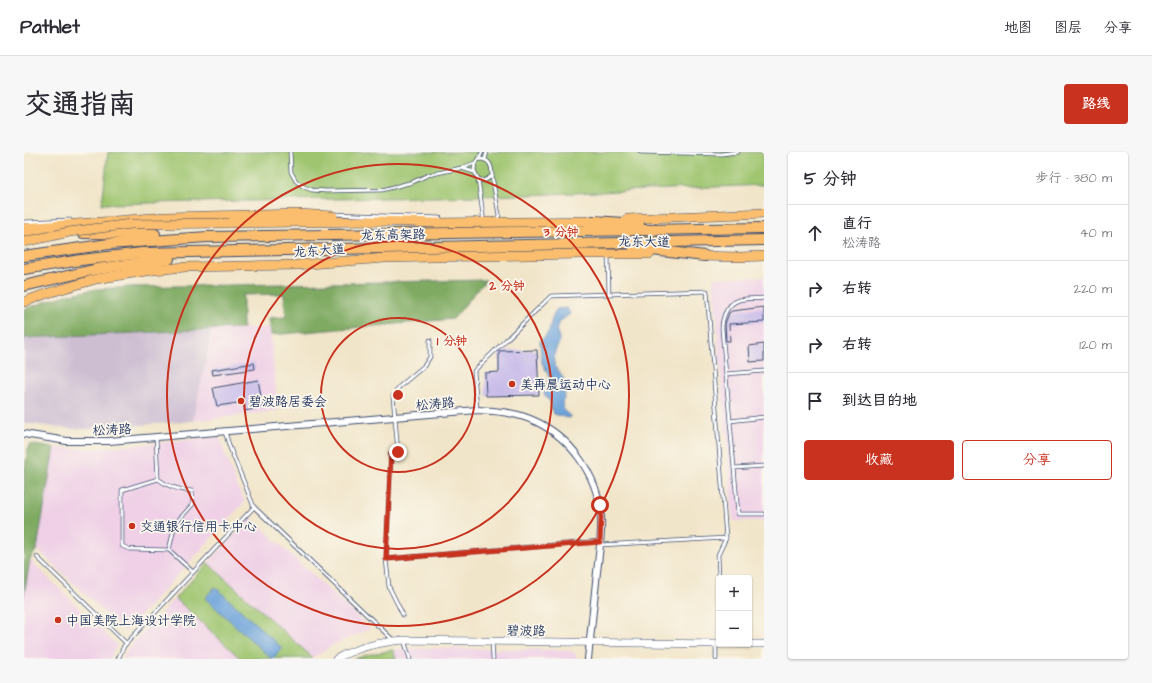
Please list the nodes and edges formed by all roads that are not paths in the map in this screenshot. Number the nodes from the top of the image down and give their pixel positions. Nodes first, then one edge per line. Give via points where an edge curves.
1 (290, 152) edge
2 (482, 152) edge
3 (487, 152) edge
4 (640, 152) edge
5 (738, 152) edge
6 (479, 159) junction
7 (485, 159) junction
8 (476, 163) junction
9 (461, 168) junction
10 (474, 172) junction
11 (492, 176) junction
12 (478, 179) junction
13 (764, 213) edge
14 (440, 218) dead end
15 (378, 221) junction
16 (593, 221) junction
17 (24, 222) edge
18 (482, 222) junction
19 (497, 222) junction
20 (50, 224) junction
21 (24, 228) edge
22 (764, 228) edge
23 (701, 229) junction
24 (24, 236) edge
25 (207, 237) junction
26 (764, 240) edge
27 (24, 242) edge
28 (594, 243) junction
29 (268, 250) junction
30 (608, 254) junction
31 (24, 256) edge
32 (705, 256) junction
33 (764, 256) edge
34 (24, 269) edge
35 (70, 274) junction
36 (24, 286) edge
37 (24, 292) edge
38 (609, 294) junction
39 (764, 298) edge
40 (24, 303) edge
41 (430, 340) dead end
42 (764, 371) edge
43 (726, 374) junction
44 (477, 410) junction
45 (394, 417) junction
46 (764, 417) edge
47 (730, 421) junction
48 (225, 432) junction
49 (24, 434) edge
50 (156, 437) junction
51 (764, 466) edge
52 (734, 468) junction
53 (158, 479) junction
54 (254, 507) junction
55 (764, 514) edge
56 (726, 538) junction
57 (600, 543) junction
58 (169, 550) junction
59 (37, 557) dead end
60 (386, 559) junction
61 (193, 572) junction
62 (719, 575) edge
63 (403, 616) dead end
64 (404, 640) junction
65 (394, 641) junction
66 (492, 641) junction
67 (126, 643) junction
68 (589, 643) junction
69 (716, 644) edge
70 (752, 644) edge
71 (764, 644) edge
72 (717, 647) edge
73 (118, 659) edge
74 (336, 659) edge
75 (410, 659) edge
76 (492, 659) edge
77 (588, 659) edge
78 (716, 659) edge

1 - 9 lane via 291,172 296,181 312,190 382,190 413,182 428,175
2 - 6 lane
3 - 7 lane
4 - 5 lane
6 - 7 lane
6 - 8 lane
7 - 11 lane via 492,167
8 - 9 lane
8 - 10 lane
9 - 10 lane
10 - 12 lane
11 - 12 lane via 484,181
11 - 19 lane
12 - 18 lane via 484,216
13 - 16 main road, 龙东大道
14 - 20 lane via 299,212 174,213
15 - 18 main road, 龙东大道
15 - 20 main road via 299,214 166,217
15 - 27 main road, 龙东大道, bridge via 131,224 69,232
16 - 19 main road, 龙东大道
16 - 23 highway
17 - 20 lane
18 - 19 main road, 龙东大道
20 - 21 main road
22 - 23 highway, 龙东高架路
23 - 25 highway, 龙东高架路
24 - 25 highway via 102,233
25 - 31 highway, 龙东高架路 via 109,244
26 - 28 highway, 龙东高架路
28 - 29 highway, 龙东高架路
28 - 32 highway
29 - 34 highway, 龙东高架路 via 134,254
29 - 35 highway via 151,260
30 - 32 main road, 龙东大道
30 - 38 lane
30 - 40 main road, 龙东大道 via 385,258 297,266 153,270 96,279
32 - 33 main road, 龙东大道
35 - 36 highway
35 - 37 highway
38 - 44 lane via 550,296 474,371
38 - 56 lane via 707,291
39 - 43 lane via 744,299 726,310 722,319 722,329
41 - 45 lane via 430,357 424,366 398,387 393,396
42 - 43 lane
43 - 47 lane
44 - 45 street, 松涛路
44 - 57 street, 松涛路 via 514,414 530,419 546,427 573,450 588,472 596,492 601,518
45 - 48 street, 松涛路
45 - 60 lane via 398,452 391,453
46 - 47 lane
47 - 52 lane
48 - 50 street, 松涛路
48 - 54 lane
49 - 50 street, 松涛路 via 80,442
50 - 53 lane
51 - 52 lane
52 - 55 lane via 738,514
53 - 58 lane via 167,486 192,491 192,504 175,524
53 - 58 lane via 122,490 122,546 129,549
54 - 61 lane
54 - 65 lane
56 - 57 lane
56 - 62 lane via 718,556
57 - 60 lane
57 - 68 street, 松涛路
58 - 61 lane
59 - 67 lane
60 - 63 lane via 389,587
61 - 67 lane
64 - 65 street, 碧波路
64 - 66 street, 碧波路
64 - 75 lane
65 - 74 street, 碧波路 via 372,644
66 - 68 street, 碧波路
66 - 76 lane
67 - 73 lane
68 - 69 street, 碧波路
68 - 77 street, 松涛路
70 - 71 street
72 - 78 lane

